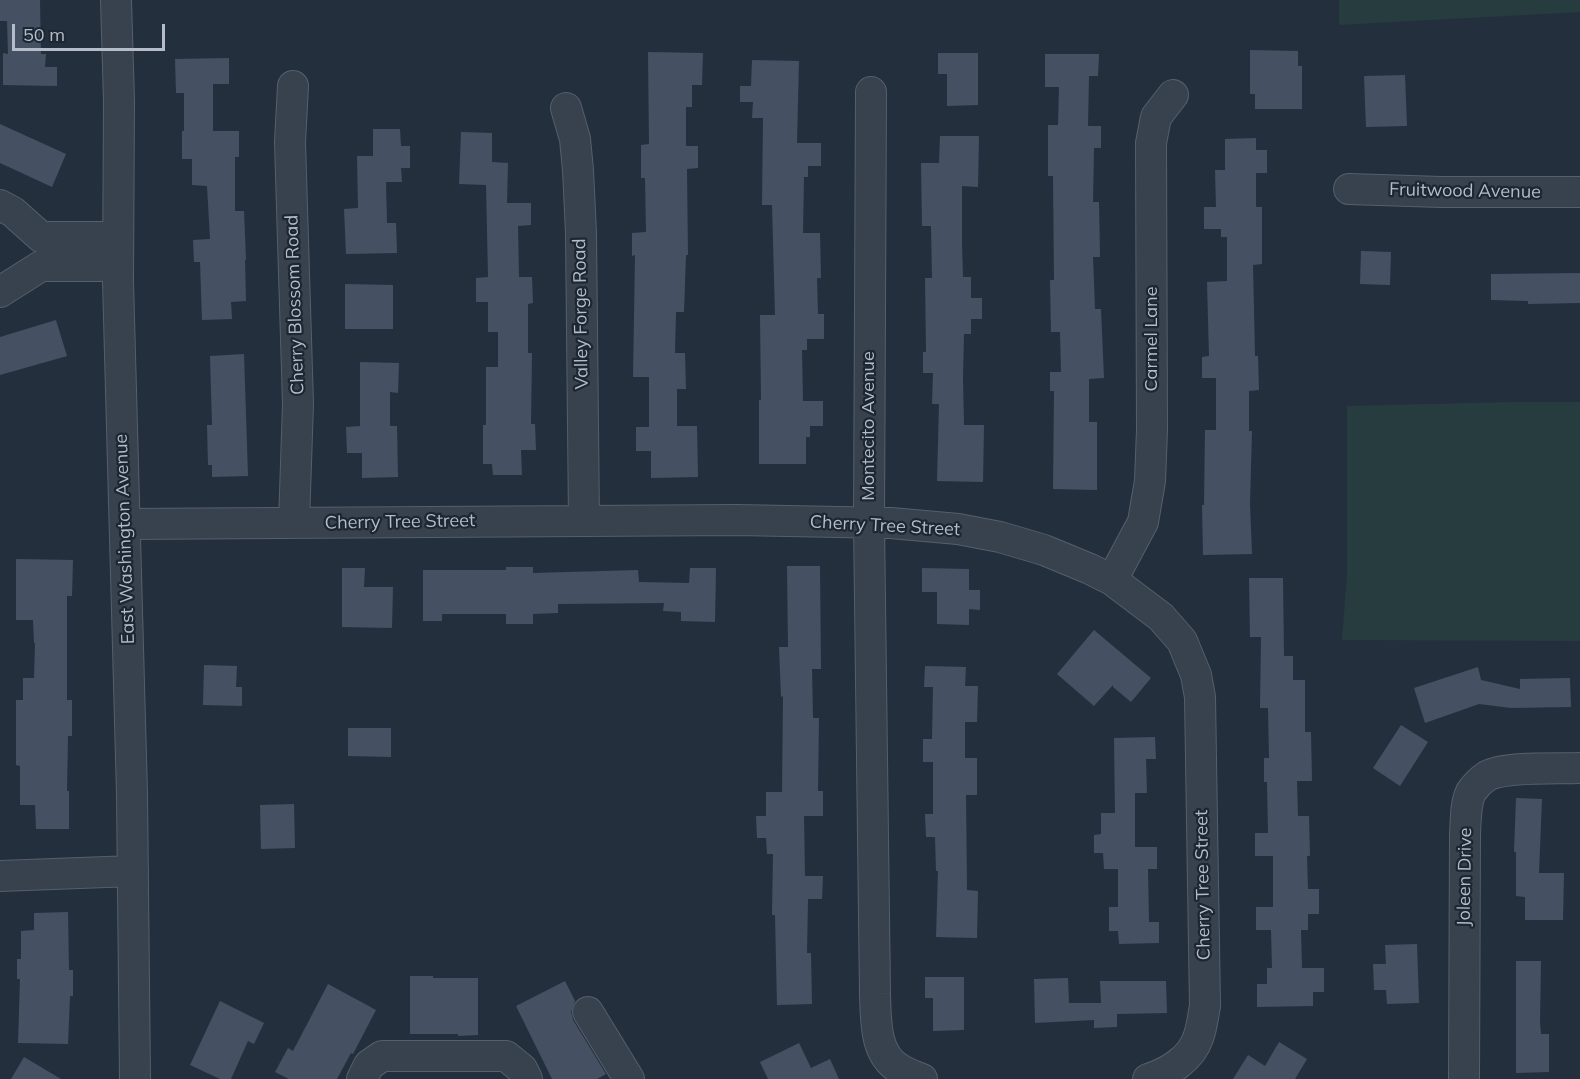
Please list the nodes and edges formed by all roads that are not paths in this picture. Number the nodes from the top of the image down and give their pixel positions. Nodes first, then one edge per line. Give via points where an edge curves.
1 (116, 0) edge
2 (293, 86) dead end
3 (871, 92) dead end
4 (1173, 95) dead end
5 (566, 108) dead end
6 (1349, 189) dead end
7 (1580, 192) edge
8 (0, 205) edge
9 (118, 237) junction
10 (41, 251) junction
11 (118, 266) junction
12 (0, 292) edge
13 (584, 521) junction
14 (869, 522) junction
15 (294, 523) junction
16 (125, 524) junction
17 (1112, 580) junction
18 (1580, 768) edge
19 (133, 871) junction
20 (0, 876) edge
21 (588, 1012) dead end
22 (135, 1079) edge
23 (362, 1079) edge
24 (527, 1079) edge
25 (629, 1079) edge
26 (922, 1079) edge
27 (1148, 1079) edge
28 (1464, 1079) edge

1 - 9 street, East Washington Avenue
2 - 15 street, Cherry Blossom Road via 290,142 298,404
3 - 14 street, Montecito Avenue
4 - 17 street, Carmel Lane via 1156,117 1151,143 1150,481 1143,522
5 - 13 street, Valley Forge Road via 575,139 581,233
6 - 7 street, Fruitwood Avenue
8 - 10 street via 13,212
9 - 10 street
9 - 11 street, East Washington Avenue
10 - 11 street
10 - 12 street
11 - 16 street, East Washington Avenue
13 - 14 street, Cherry Tree Street
13 - 15 street, Cherry Tree Street
14 - 17 street, Cherry Tree Street via 958,529 1000,537 1044,550
14 - 26 street, Montecito Avenue via 876,1028 888,1059 898,1069
15 - 16 street, Cherry Tree Street
16 - 19 street, East Washington Avenue
17 - 27 street, Cherry Tree Street via 1161,618 1182,641 1200,697 1205,1006 1198,1040 1191,1051 1175,1067
18 - 28 street, Joleen Drive via 1509,770 1489,775 1470,794 1465,834
19 - 20 street
19 - 22 street, East Washington Avenue
21 - 25 street
23 - 24 street via 369,1065 382,1056 506,1056

